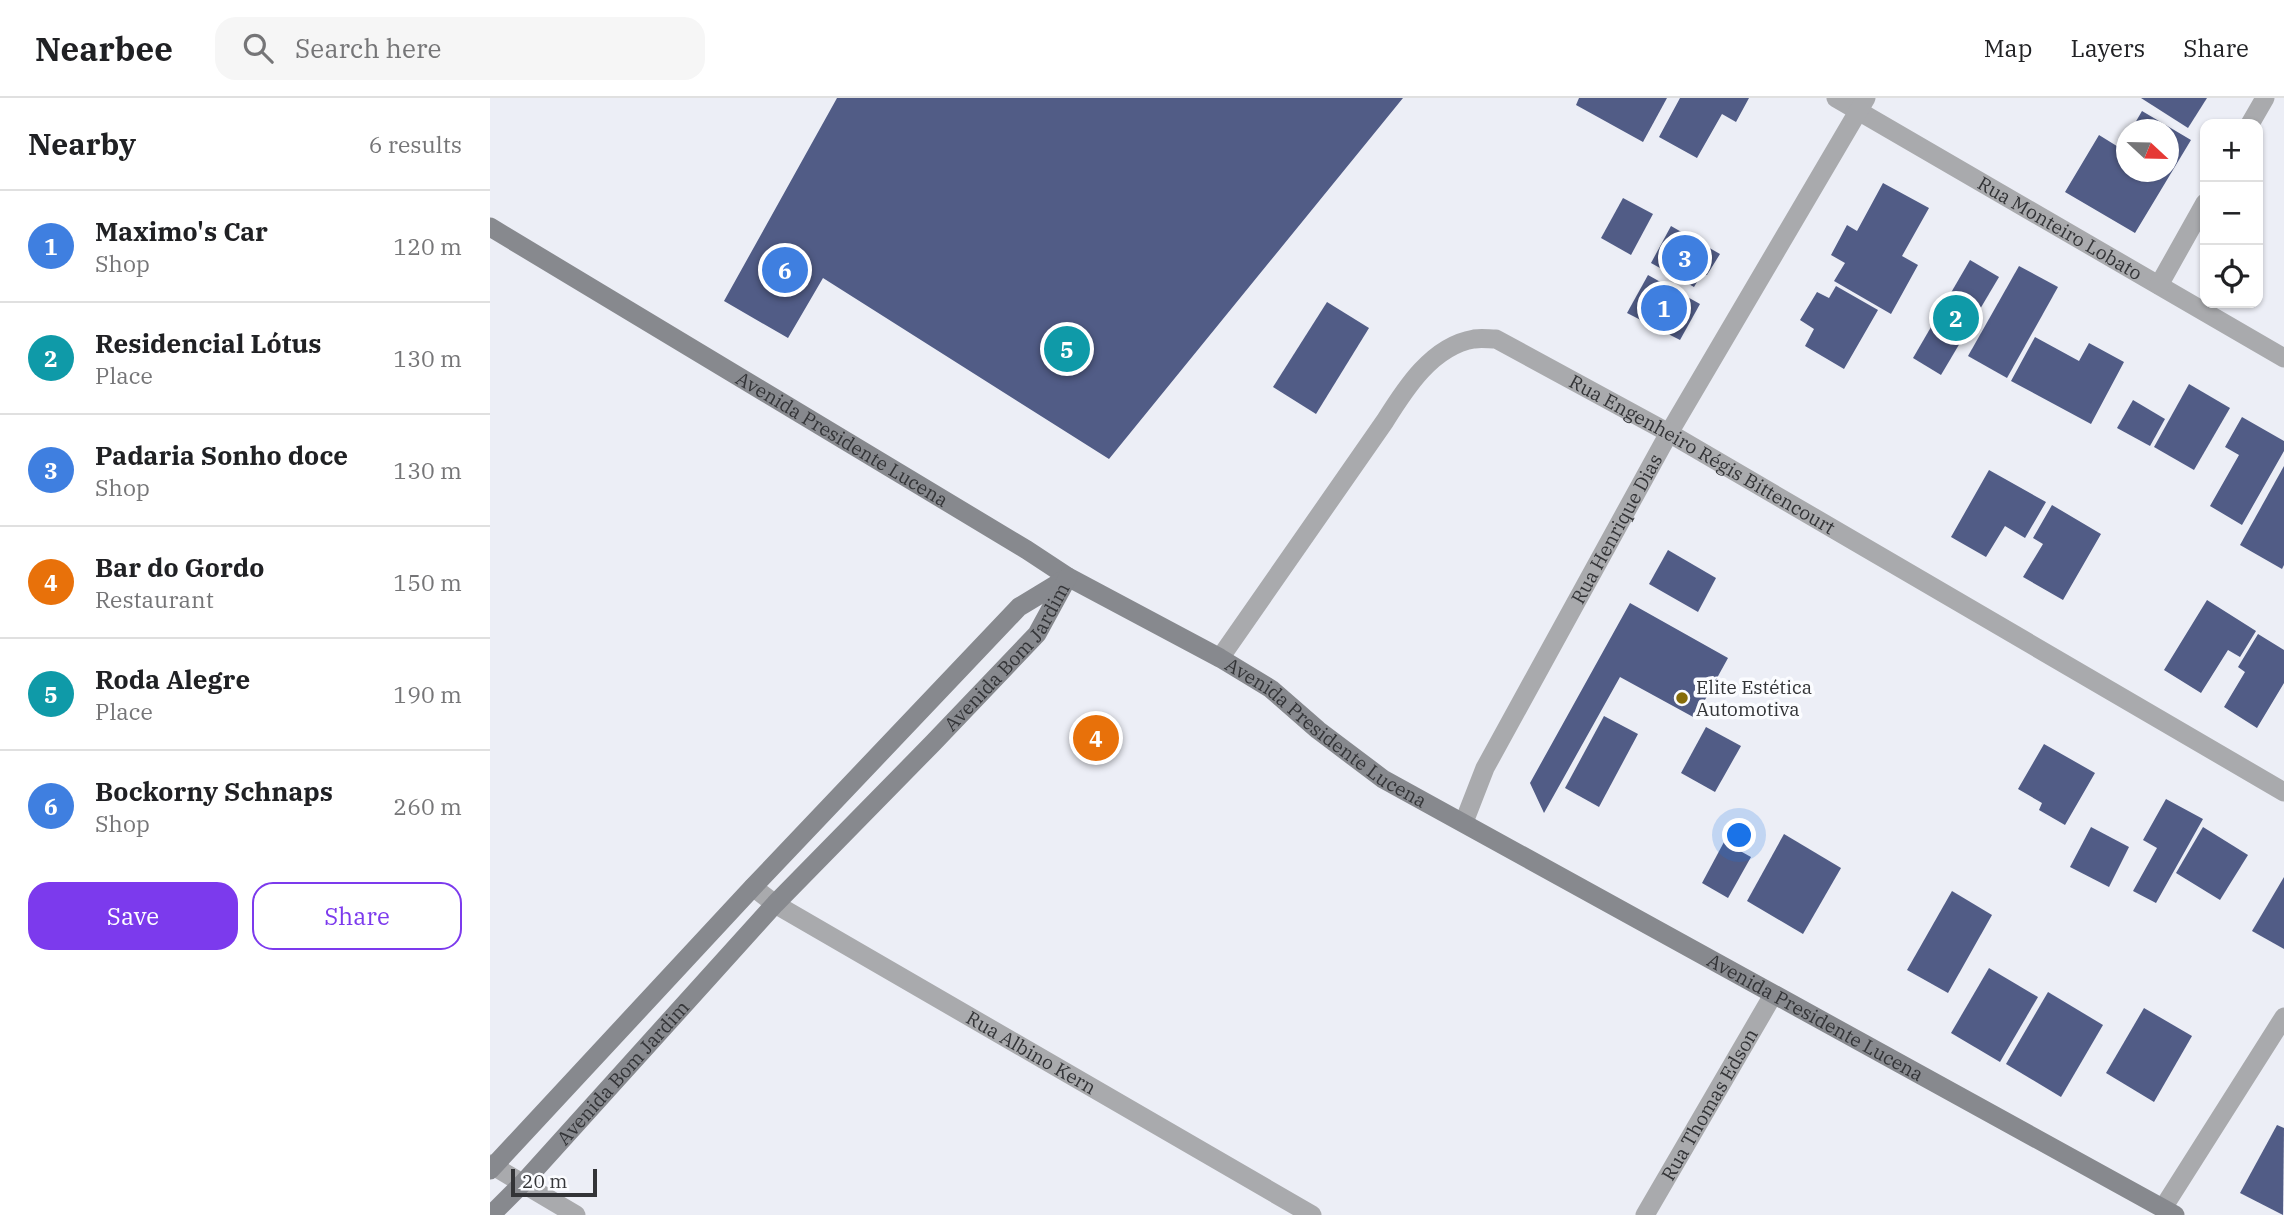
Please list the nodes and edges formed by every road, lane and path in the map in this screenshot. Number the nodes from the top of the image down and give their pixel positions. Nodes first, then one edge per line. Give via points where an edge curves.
1 (1836, 98) edge
2 (2264, 98) edge
3 (1862, 105) edge
4 (2253, 119) edge
5 (2200, 212) edge
6 (490, 227) edge
7 (2159, 285) junction
8 (2284, 358) edge
9 (1669, 433) junction
10 (1068, 577) junction
11 (1220, 658) junction
12 (909, 723) junction
13 (933, 744) junction
14 (2284, 792) edge
15 (1464, 822) junction
16 (753, 887) junction
17 (775, 904) junction
18 (1773, 995) junction
19 (2284, 1017) edge
20 (491, 1167) edge
21 (523, 1183) junction
22 (2169, 1211) edge
23 (491, 1215) edge
24 (576, 1215) edge
25 (1312, 1215) edge
26 (1645, 1215) edge

1 - 3 street, Rua Monteiro Lobato
2 - 4 street
3 - 7 street, Rua Monteiro Lobato
3 - 9 street, Rua Henrique Dias
5 - 7 street
6 - 10 main road, Avenida Presidente Lucena
7 - 8 street, Rua Monteiro Lobato
9 - 11 street, Rua Engenheiro Régis Bittencourt via 1496,339 1472,339 1447,350 1409,383
9 - 14 street, Rua Engenheiro Régis Bittencourt
9 - 15 street, Rua Henrique Dias via 1485,768
10 - 11 main road, Avenida Presidente Lucena
10 - 12 main road, Avenida Bom Jardim via 1019,607
10 - 13 main road, Avenida Bom Jardim via 1037,634
11 - 15 main road, Avenida Presidente Lucena via 1271,689 1383,779
12 - 13 main road
12 - 16 main road, Avenida Bom Jardim
13 - 17 main road, Avenida Bom Jardim
15 - 18 main road, Avenida Presidente Lucena
16 - 17 street, Rua Albino Kern
16 - 20 main road, Avenida Bom Jardim
17 - 21 main road, Avenida Bom Jardim
17 - 25 street, Rua Albino Kern
18 - 22 main road, Avenida Presidente Lucena
18 - 26 street, Rua Thomas Edson
19 - 22 street
20 - 21 street
21 - 23 main road, Avenida Bom Jardim
21 - 24 street

